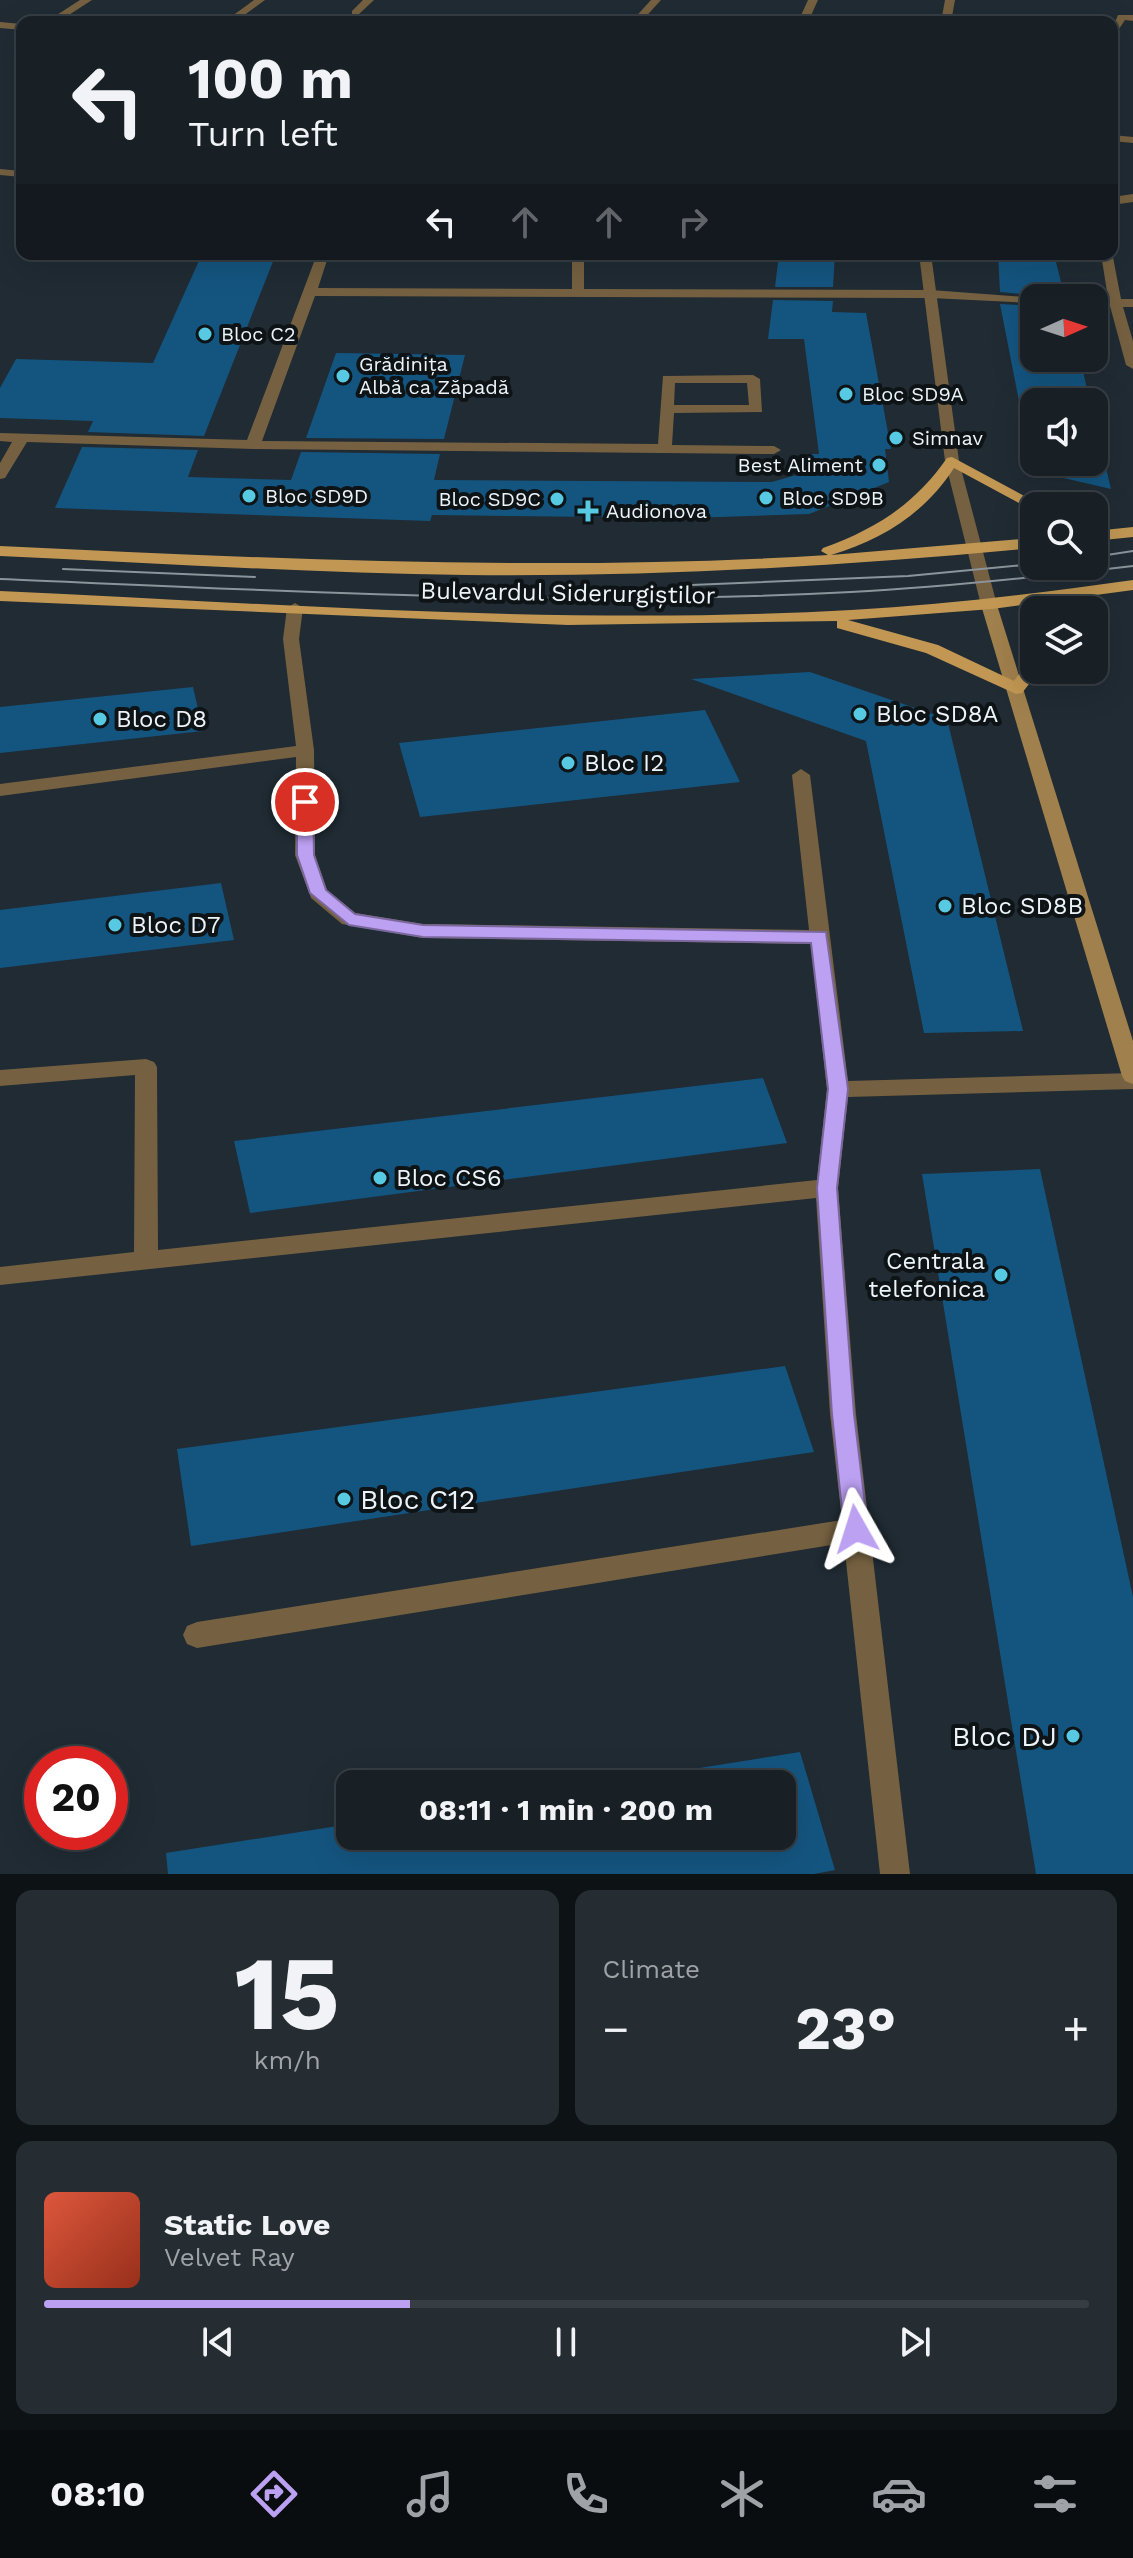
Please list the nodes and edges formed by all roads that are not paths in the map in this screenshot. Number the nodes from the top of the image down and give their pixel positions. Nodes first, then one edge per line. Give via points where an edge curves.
1 (87, 0) edge
2 (260, 0) edge
3 (369, 0) edge
4 (645, 0) edge
5 (656, 0) edge
6 (355, 13) dead end
7 (61, 16) edge
8 (237, 16) edge
9 (641, 16) edge
10 (1133, 18) edge
11 (1118, 26) edge
12 (321, 260) edge
13 (578, 260) edge
14 (926, 260) edge
15 (1108, 260) edge
16 (310, 292) junction
17 (931, 294) junction
18 (578, 295) junction
19 (1020, 298) edge
20 (1108, 302) edge
21 (1115, 302) junction
22 (1133, 303) edge
23 (1133, 365) edge
24 (669, 409) junction
25 (0, 437) edge
26 (22, 438) junction
27 (253, 445) junction
28 (665, 449) junction
29 (774, 450) dead end
30 (952, 461) junction
31 (0, 475) edge
32 (1020, 498) edge
33 (1108, 523) edge
34 (1133, 525) edge
35 (1133, 532) edge
36 (1108, 535) edge
37 (1020, 544) edge
38 (975, 549) junction
39 (0, 551) edge
40 (799, 561) junction
41 (1133, 585) edge
42 (1107, 589) junction
43 (0, 596) edge
44 (1099, 596) edge
45 (989, 605) junction
46 (295, 608) junction
47 (815, 619) junction
48 (1020, 684) edge
49 (1016, 689) junction
50 (305, 750) junction
51 (801, 775) dead end
52 (0, 790) edge
53 (820, 937) junction
54 (0, 1078) edge
55 (1133, 1079) edge
56 (838, 1089) junction
57 (827, 1188) junction
58 (146, 1259) junction
59 (0, 1276) edge
60 (856, 1529) junction
61 (197, 1635) dead end
62 (895, 1874) edge

1 - 7 street
2 - 8 street
3 - 6 street
4 - 5 street
5 - 9 street
10 - 11 street via 1121,17
12 - 16 street
13 - 18 street
14 - 17 street
15 - 21 street
16 - 18 street
16 - 27 street
17 - 18 street
17 - 19 street
17 - 30 street
20 - 21 street
21 - 22 street
21 - 23 street
24 - 24 street via 668,379 753,379 757,409
24 - 28 street
25 - 26 street
26 - 27 street
26 - 31 street
27 - 28 street
28 - 29 street
30 - 32 main road
30 - 38 street
30 - 40 main road via 935,489 896,523
33 - 34 main road
35 - 36 main road
37 - 38 main road, Bulevardul Siderurgiștilor
38 - 40 main road, Bulevardul Siderurgiștilor
38 - 45 street
39 - 40 main road, Bulevardul Siderurgiștilor via 529,570
41 - 42 main road, Bulevardul Siderurgiștilor
42 - 44 main road
42 - 45 main road, Bulevardul Siderurgiștilor
43 - 46 main road, Bulevardul Siderurgiștilor
45 - 47 main road, Bulevardul Siderurgiștilor
45 - 49 main road
46 - 47 main road, Bulevardul Siderurgiștilor via 625,622
46 - 50 street via 291,639
47 - 49 main road via 907,637
48 - 49 main road
49 - 55 main road
50 - 52 street
50 - 53 street via 305,855 318,893 349,919 423,931
51 - 53 street
53 - 56 street
54 - 58 street via 146,1067
55 - 56 street
56 - 57 street
57 - 58 street
57 - 60 street
58 - 59 street
60 - 61 street
60 - 62 street

